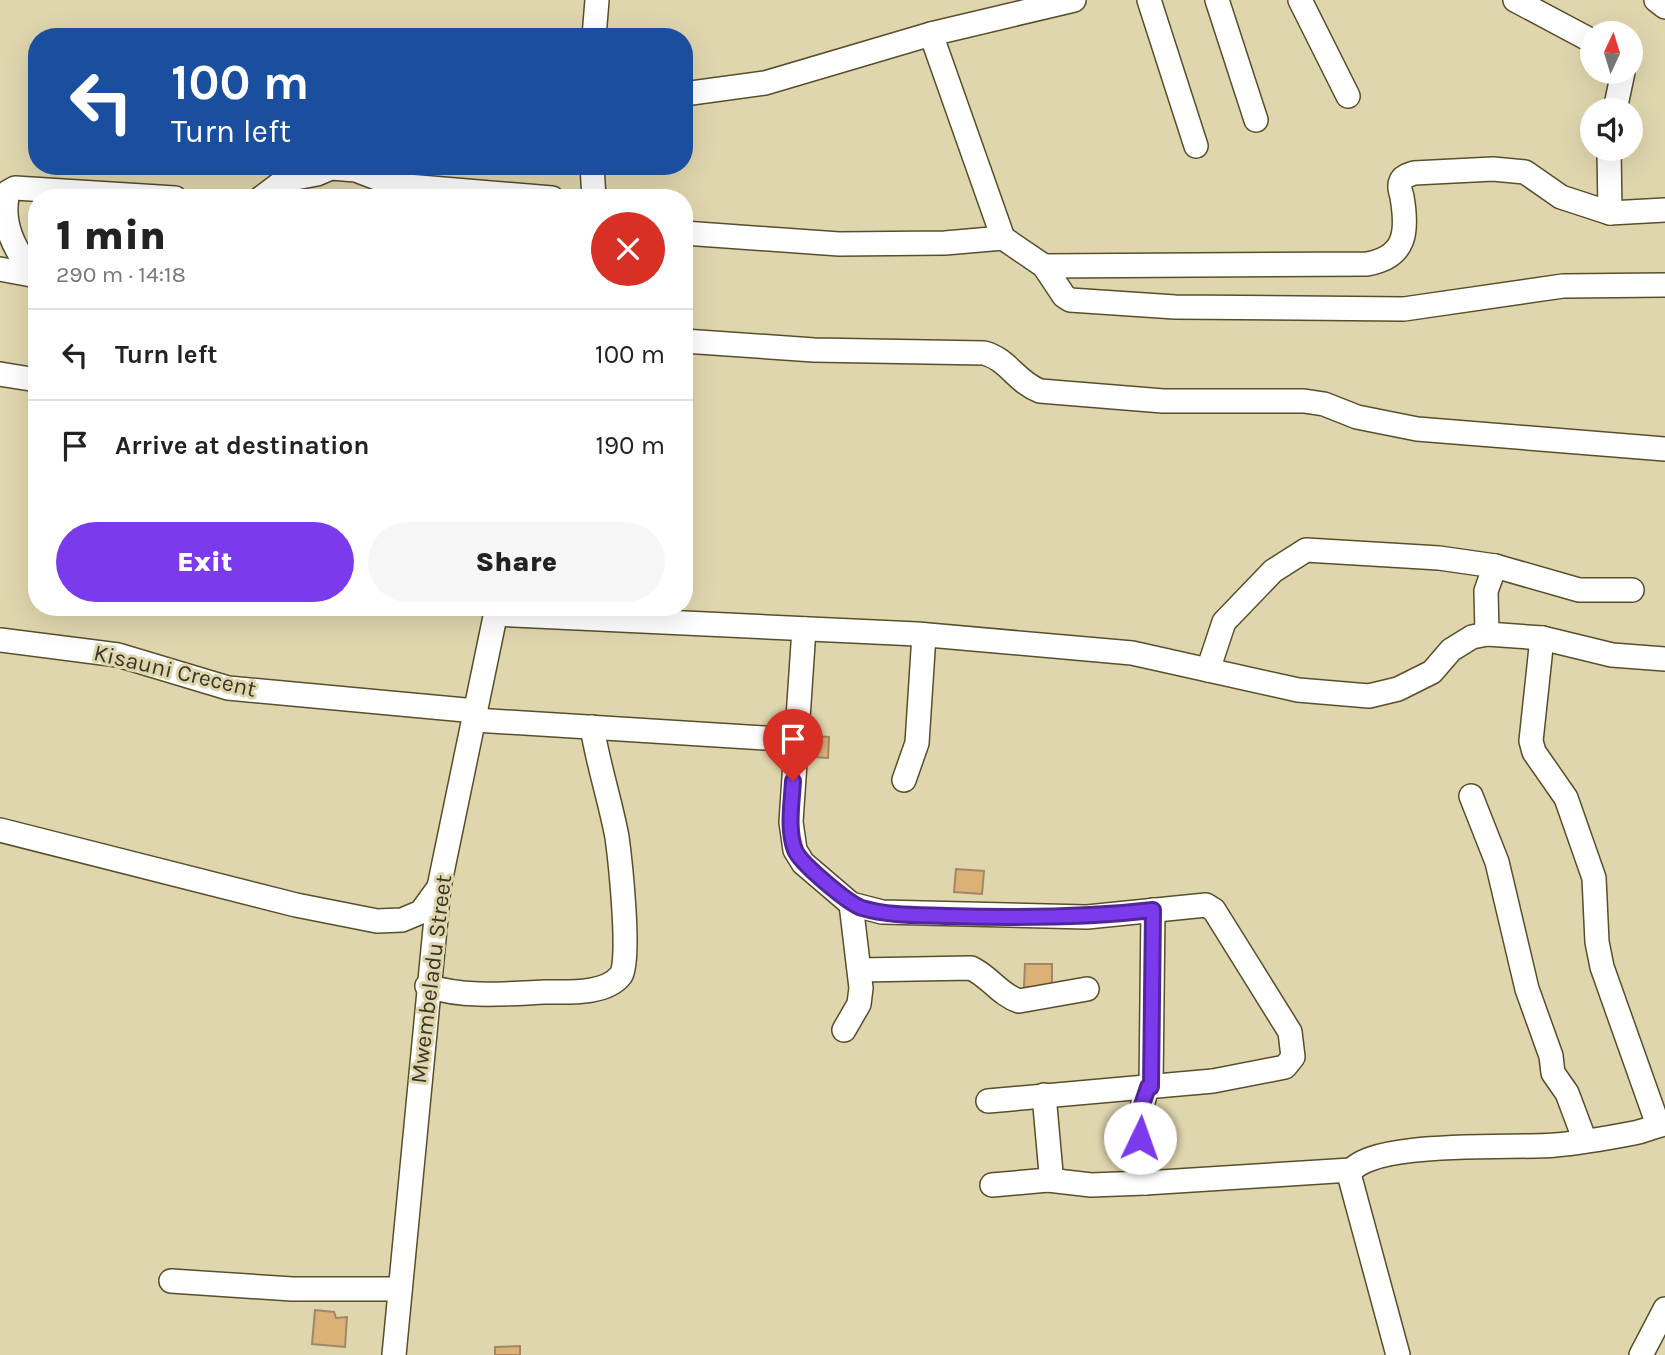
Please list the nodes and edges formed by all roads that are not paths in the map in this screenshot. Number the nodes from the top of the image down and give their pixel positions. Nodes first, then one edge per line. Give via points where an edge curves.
1 (597, 0) edge
2 (1074, 0) edge
3 (1149, 0) edge
4 (1217, 0) edge
5 (1300, 0) edge
6 (1515, 0) edge
7 (1656, 0) edge
8 (1665, 7) edge
9 (595, 28) edge
10 (931, 34) junction
11 (1580, 35) edge
12 (693, 93) edge
13 (1348, 96) dead end
14 (1256, 120) dead end
15 (1196, 146) dead end
16 (1609, 161) edge
17 (312, 175) edge
18 (373, 175) edge
19 (31, 189) edge
20 (273, 189) edge
21 (443, 189) edge
22 (1665, 211) edge
23 (1610, 213) junction
24 (693, 234) edge
25 (1003, 239) junction
26 (28, 265) edge
27 (1044, 266) junction
28 (0, 269) edge
29 (28, 274) edge
30 (1665, 285) edge
31 (693, 342) edge
32 (0, 374) edge
33 (28, 379) edge
34 (1665, 449) edge
35 (1495, 566) junction
36 (1632, 590) dead end
37 (495, 616) edge
38 (582, 616) edge
39 (804, 629) junction
40 (1487, 634) junction
41 (924, 635) junction
42 (1542, 639) junction
43 (0, 640) edge
44 (1665, 659) edge
45 (1208, 670) junction
46 (476, 715) junction
47 (592, 727) junction
48 (797, 740) junction
49 (904, 780) dead end
50 (1471, 796) dead end
51 (0, 830) edge
52 (439, 887) junction
53 (851, 904) junction
54 (1153, 910) junction
55 (860, 970) junction
56 (427, 986) junction
57 (1087, 989) dead end
58 (844, 1030) dead end
59 (1150, 1087) junction
60 (1044, 1095) junction
61 (988, 1101) dead end
62 (1661, 1125) edge
63 (1585, 1141) junction
64 (1351, 1170) junction
65 (1048, 1180) junction
66 (1145, 1183) junction
67 (992, 1185) dead end
68 (170, 1281) dead end
69 (400, 1289) junction
70 (1665, 1309) edge
71 (394, 1355) edge
72 (1398, 1355) edge
73 (1642, 1355) edge

1 - 9 street
2 - 10 street
3 - 15 street
4 - 14 street
5 - 13 street
6 - 11 street
7 - 8 street
10 - 12 street via 765,83
10 - 25 street
16 - 23 street
17 - 20 street via 285,180
18 - 21 street via 395,185
19 - 26 street via 8,191 3,205 9,238
22 - 23 street
23 - 27 street via 1562,197 1525,172 1414,173 1399,186 1405,230 1398,249 1382,261
24 - 25 street via 839,244
25 - 27 street
27 - 30 street via 1070,300 1175,306 1404,309 1563,286
28 - 29 street
31 - 34 street via 814,350 984,353 1002,360 1025,386 1040,391 1163,401 1304,401 1417,429
32 - 33 street
35 - 36 street via 1579,590
35 - 40 street via 1486,591
35 - 45 street via 1306,550 1273,571 1224,622
37 - 46 street, Mwembeladu Street
38 - 39 street
39 - 41 street
39 - 48 street
40 - 42 street
40 - 45 street via 1451,650 1432,672 1398,690 1369,696 1298,690
41 - 45 street via 1132,653
41 - 49 street via 917,743
42 - 44 street via 1612,655
42 - 62 street via 1531,741 1566,798 1594,878 1602,967
43 - 46 street, Kisauni Crecent via 118,655 228,688
46 - 47 street, Kisauni Crecent
46 - 52 street, Mwembeladu Street
47 - 48 street, Kisauni Crecent
47 - 56 street via 617,840 626,941 621,975 607,986 575,991 452,994
48 - 53 street via 791,822 795,850 813,873
50 - 63 street via 1497,862 1527,989 1553,1073 1567,1093
51 - 52 street via 377,921 402,920 421,912
52 - 56 street, Mwembeladu Street
53 - 54 street via 882,912 988,917 1087,917
53 - 55 street
54 - 59 street
54 - 59 street via 1199,904 1214,910 1290,1032 1293,1057 1285,1067 1271,1070
55 - 57 street via 971,968 1019,1001
55 - 58 street via 859,1004
56 - 69 street, Mwembeladu Street
59 - 60 street
59 - 66 street via 1142,1105 1139,1160
60 - 61 street
60 - 65 street
62 - 63 street
63 - 64 street via 1412,1150 1374,1158
64 - 66 street
64 - 72 street via 1350,1188
65 - 66 street via 1091,1185
65 - 67 street
68 - 69 street via 292,1289
69 - 71 street, Mwembeladu Street
70 - 73 street

